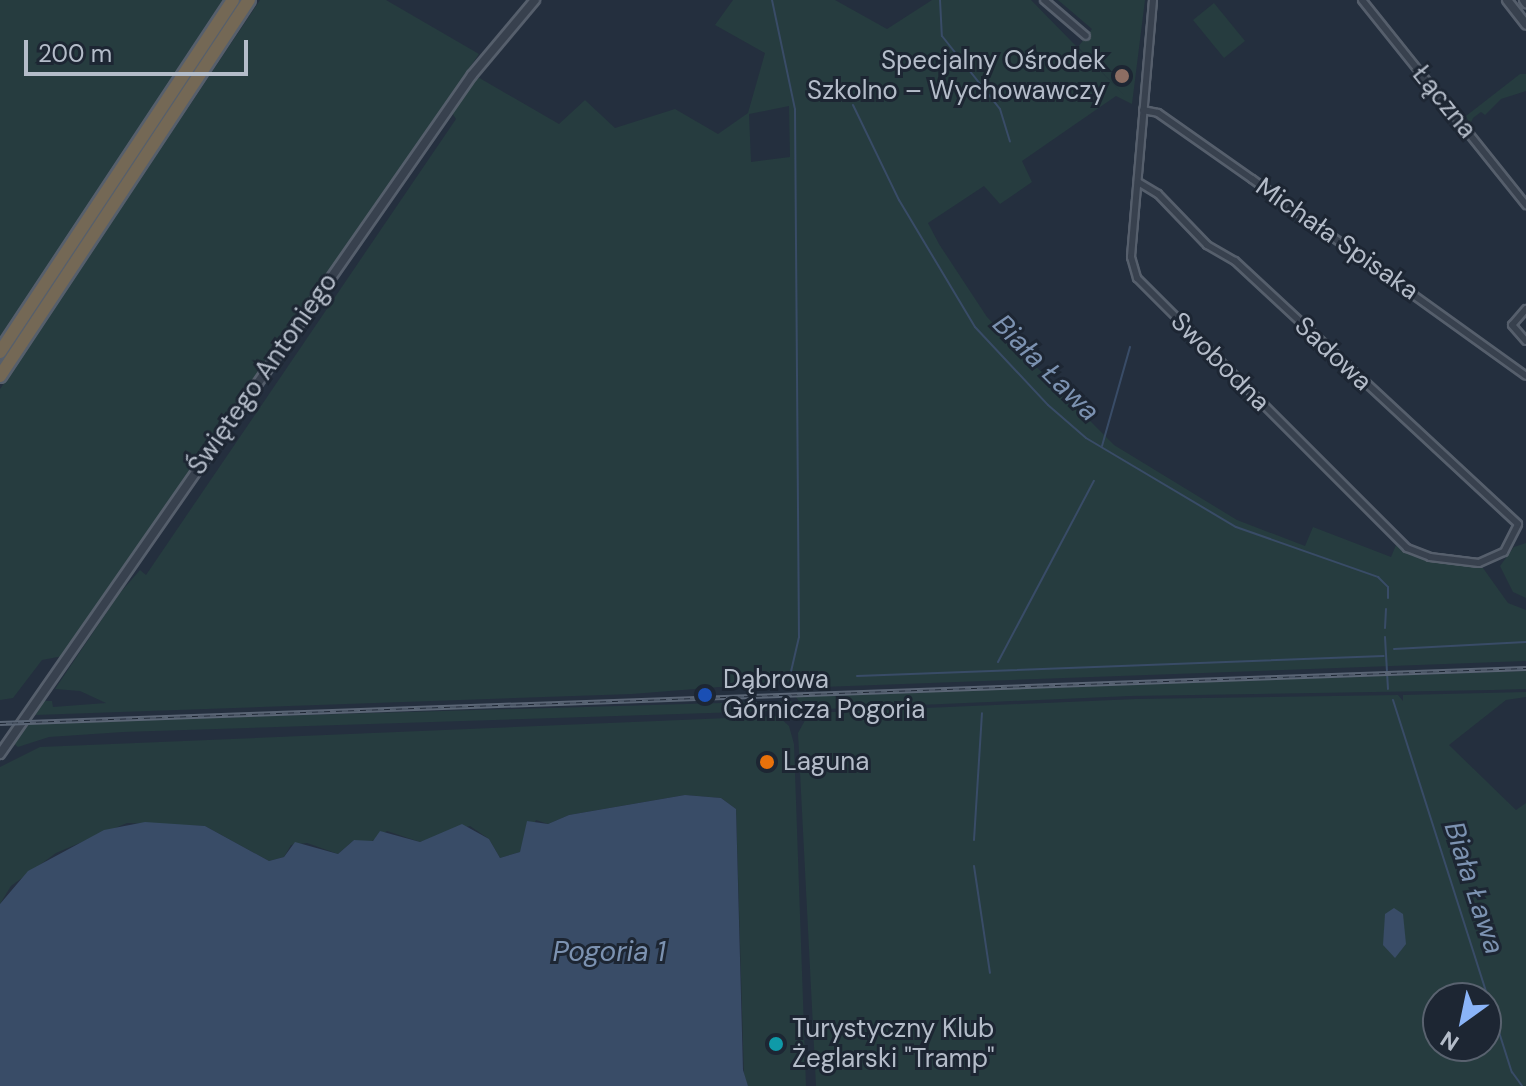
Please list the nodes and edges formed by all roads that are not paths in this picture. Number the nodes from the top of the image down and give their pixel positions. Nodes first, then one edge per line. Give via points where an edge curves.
1 (233, 0) edge
2 (249, 0) edge
3 (535, 0) edge
4 (1044, 0) edge
5 (1153, 0) edge
6 (1362, 0) edge
7 (1507, 0) edge
8 (1526, 24) edge
9 (1086, 36) dead end
10 (1143, 110) junction
11 (1138, 182) junction
12 (1526, 205) edge
13 (1526, 309) edge
14 (1526, 341) edge
15 (0, 352) edge
16 (0, 376) edge
17 (1526, 376) edge
18 (1526, 517) edge
19 (1518, 524) junction
20 (0, 754) edge

1 - 15 highway
2 - 16 highway
3 - 20 street, Świętego Antoniego via 472,75
4 - 9 street
5 - 10 street, Swobodna
6 - 12 street, Łączna
7 - 8 street
10 - 11 street, Swobodna
10 - 17 street, Michała Spisaka via 1158,113
11 - 19 street, Sadowa via 1158,194 1209,247 1235,261
11 - 19 street, Swobodna via 1131,257 1137,278 1401,543 1425,556 1479,563 1504,552
13 - 14 street via 1512,325
18 - 19 street

